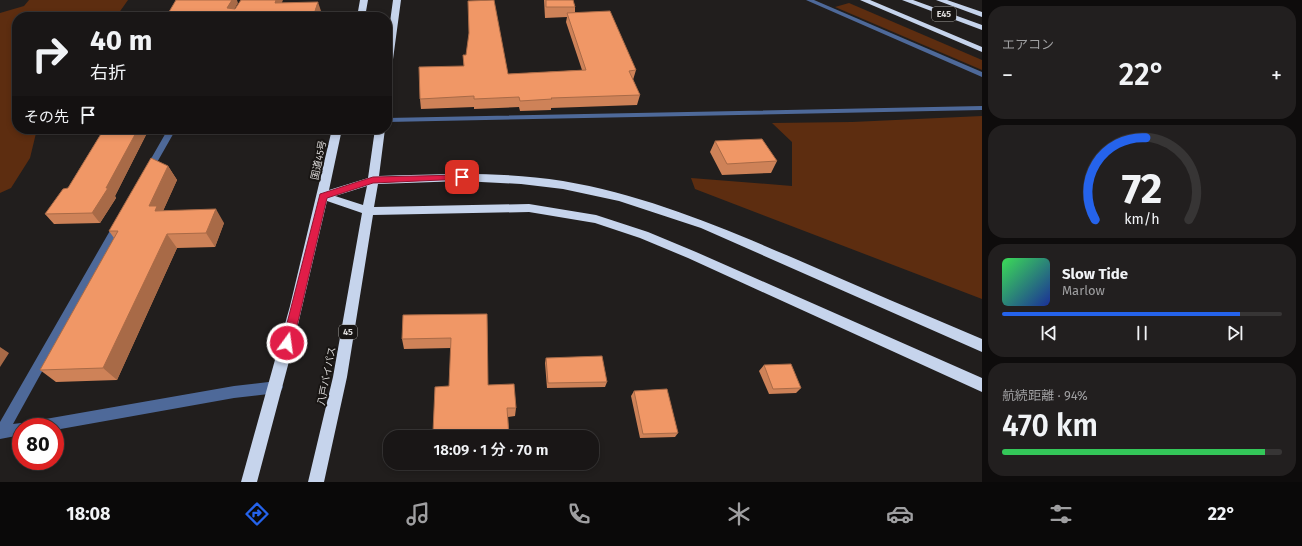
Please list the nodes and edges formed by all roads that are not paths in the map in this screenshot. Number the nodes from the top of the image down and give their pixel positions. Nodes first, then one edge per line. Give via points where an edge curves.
1 (364, 0) edge
2 (397, 0) edge
3 (809, 0) edge
4 (864, 0) edge
5 (906, 0) edge
6 (940, 0) edge
7 (361, 12) edge
8 (982, 15) edge
9 (982, 28) edge
10 (392, 37) edge
11 (982, 50) edge
12 (982, 75) edge
13 (982, 108) edge
14 (392, 120) edge
15 (169, 134) edge
16 (336, 134) edge
17 (379, 134) edge
18 (145, 177) edge
19 (373, 180) junction
20 (323, 196) junction
21 (368, 211) junction
22 (122, 219) edge
23 (982, 346) edge
24 (982, 385) edge
25 (277, 387) junction
26 (64, 422) edge
27 (12, 431) edge
28 (1, 433) edge
29 (249, 482) edge
30 (316, 482) edge

1 - 7 highway
2 - 10 highway
3 - 12 street
4 - 11 highway
5 - 9 highway, E45
6 - 8 highway, E45
13 - 14 street
15 - 18 street
16 - 20 highway, 国道45号
17 - 19 highway, 45
19 - 20 highway
19 - 21 highway, 八戸バイパス / 45
19 - 23 highway via 462,177 521,180 563,185 620,197 705,225
20 - 21 highway
20 - 25 highway
21 - 24 highway via 529,208 596,219 692,255
21 - 30 highway, 八戸バイパス / 45 via 340,378
22 - 28 street
25 - 26 street
25 - 29 highway
27 - 28 street

